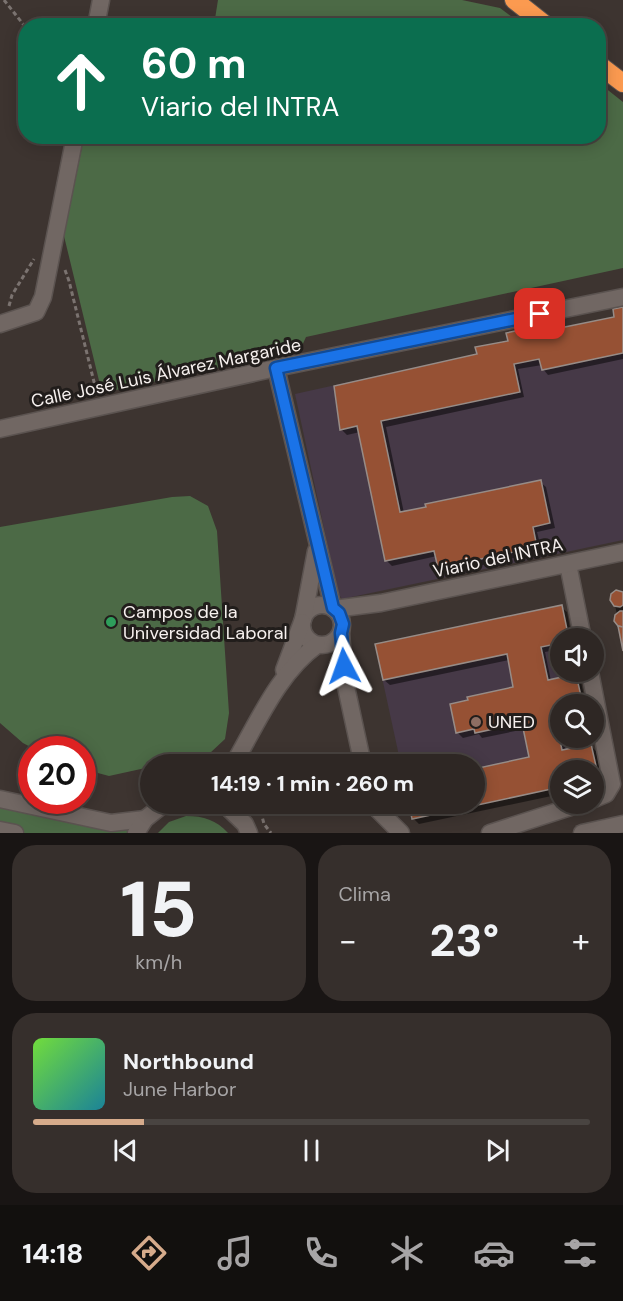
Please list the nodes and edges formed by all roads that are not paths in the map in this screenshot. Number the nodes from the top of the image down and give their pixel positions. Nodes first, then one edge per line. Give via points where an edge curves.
1 (101, 0) edge
2 (514, 0) edge
3 (98, 18) edge
4 (538, 18) edge
5 (606, 70) edge
6 (623, 83) edge
7 (73, 144) edge
8 (623, 297) edge
9 (0, 324) edge
10 (276, 368) junction
11 (0, 429) edge
12 (316, 544) junction
13 (623, 552) edge
14 (568, 564) junction
15 (381, 603) junction
16 (333, 608) junction
17 (302, 621) junction
18 (581, 628) edge
19 (342, 631) junction
20 (320, 645) junction
21 (345, 682) junction
22 (592, 682) edge
23 (278, 688) junction
24 (239, 754) edge
25 (361, 754) edge
26 (604, 795) edge
27 (0, 799) edge
28 (550, 813) edge
29 (154, 814) edge
30 (235, 814) edge
31 (382, 814) edge
32 (623, 824) edge
33 (141, 826) edge
34 (0, 830) edge
35 (15, 833) edge
36 (249, 833) edge
37 (401, 833) edge
38 (490, 833) edge
39 (582, 833) edge

1 - 3 street
2 - 4 highway
5 - 6 highway
7 - 9 street via 43,297 36,312
8 - 10 street, Calle José Luis Álvarez Margaride
10 - 11 street, Calle José Luis Álvarez Margaride
10 - 12 street
12 - 16 street
12 - 17 street
13 - 14 street, Viario del INTRA
14 - 15 street, Viario del INTRA
14 - 18 street
15 - 16 street, Viario del INTRA
15 - 19 street
16 - 17 street via 315,606
16 - 19 street via 341,618
17 - 20 street via 304,634
17 - 23 street
19 - 20 street via 334,642
19 - 21 street
20 - 21 street
20 - 23 street via 296,663
21 - 25 street
22 - 26 street via 612,784
23 - 24 street
27 - 33 street via 111,824
28 - 38 street
29 - 33 street
30 - 36 street
31 - 37 street
32 - 39 street
34 - 35 street

